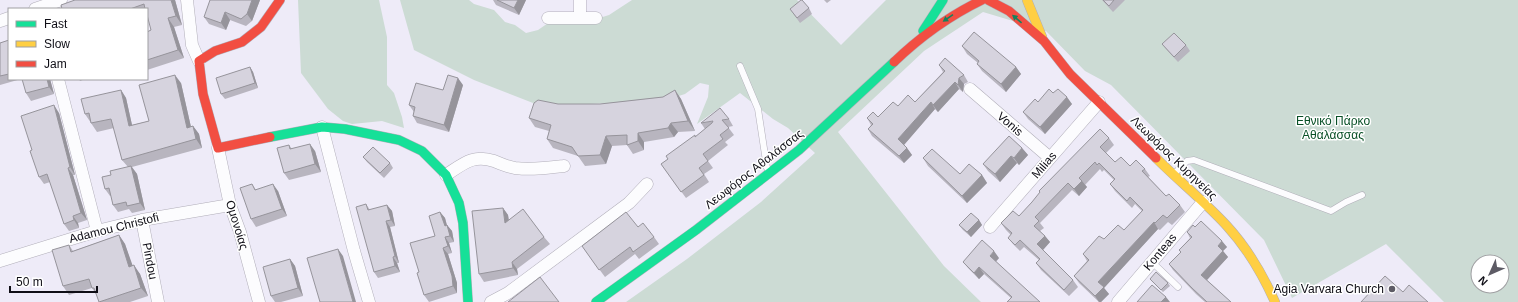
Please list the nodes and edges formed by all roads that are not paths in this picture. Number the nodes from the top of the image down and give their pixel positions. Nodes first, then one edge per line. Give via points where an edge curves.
1 (61, 0) edge
2 (187, 0) edge
3 (280, 0) edge
4 (580, 0) edge
5 (943, 0) edge
6 (982, 0) edge
7 (988, 0) edge
8 (1027, 0) edge
9 (41, 8) edge
10 (548, 18) dead end
11 (580, 18) junction
12 (596, 18) dead end
13 (916, 41) junction
14 (1044, 41) junction
15 (199, 61) junction
16 (740, 66) dead end
17 (58, 80) edge
18 (970, 89) dead end
19 (1099, 102) junction
20 (322, 127) junction
21 (218, 148) junction
22 (1050, 158) junction
23 (564, 166) dead end
24 (770, 173) junction
25 (446, 175) junction
26 (1173, 175) junction
27 (647, 184) dead end
28 (1362, 195) dead end
29 (1203, 202) junction
30 (230, 205) junction
31 (142, 220) junction
32 (990, 227) dead end
33 (97, 231) junction
34 (0, 261) edge
35 (1152, 262) junction
36 (1178, 287) dead end
37 (158, 302) edge
38 (259, 302) edge
39 (370, 302) edge
40 (468, 302) edge
41 (491, 302) edge
42 (596, 302) edge
43 (1118, 302) edge
44 (1275, 302) edge

1 - 9 street
2 - 15 street via 192,45
3 - 15 main road via 261,27 242,42 215,51
4 - 11 street
5 - 13 main road, Λεωφόρος Αθαλάσσας
6 -> 13 main road, Λεωφόρος Αθαλάσσας via 959,11
14 -> 7 main road, Λεωφόρος Κυρηνείας via 1009,11
8 - 14 main road, Λεωφόρος Κυρηνείας
10 - 11 street
11 - 12 street
13 - 24 main road, Λεωφόρος Αθαλάσσας via 799,150
14 - 19 main road, Λεωφόρος Κυρηνείας via 1070,74
15 - 21 main road via 203,94
16 - 24 lane via 758,110 767,168
17 - 33 street
18 - 22 street, Vonis
19 - 22 street, Milias
19 - 26 main road, Λεωφόρος Κυρηνείας
20 - 21 main road
20 - 25 main road via 399,140 422,151
20 - 39 street
21 - 30 street, Ομονοίας
22 - 32 street, Milias
23 - 25 street via 534,170 512,168 477,158
24 - 42 main road, Λεωφόρος Αθαλάσσας
25 - 40 main road via 459,203 463,223
26 - 28 lane via 1187,161 1194,160 1331,211
26 - 29 main road, Λεωφόρος Κυρηνείας
27 - 41 street via 629,203 508,293
29 - 35 street, Konteas
29 - 44 main road, Λεωφόρος Κυρηνείας via 1228,227 1248,253
30 - 31 street, Adamou Christofi
30 - 38 street, Ομονοίας
31 - 33 street, Adamou Christofi
31 - 37 street, Pindou
33 - 34 street, Adamou Christofi
35 - 36 lane
35 - 43 street, Konteas

